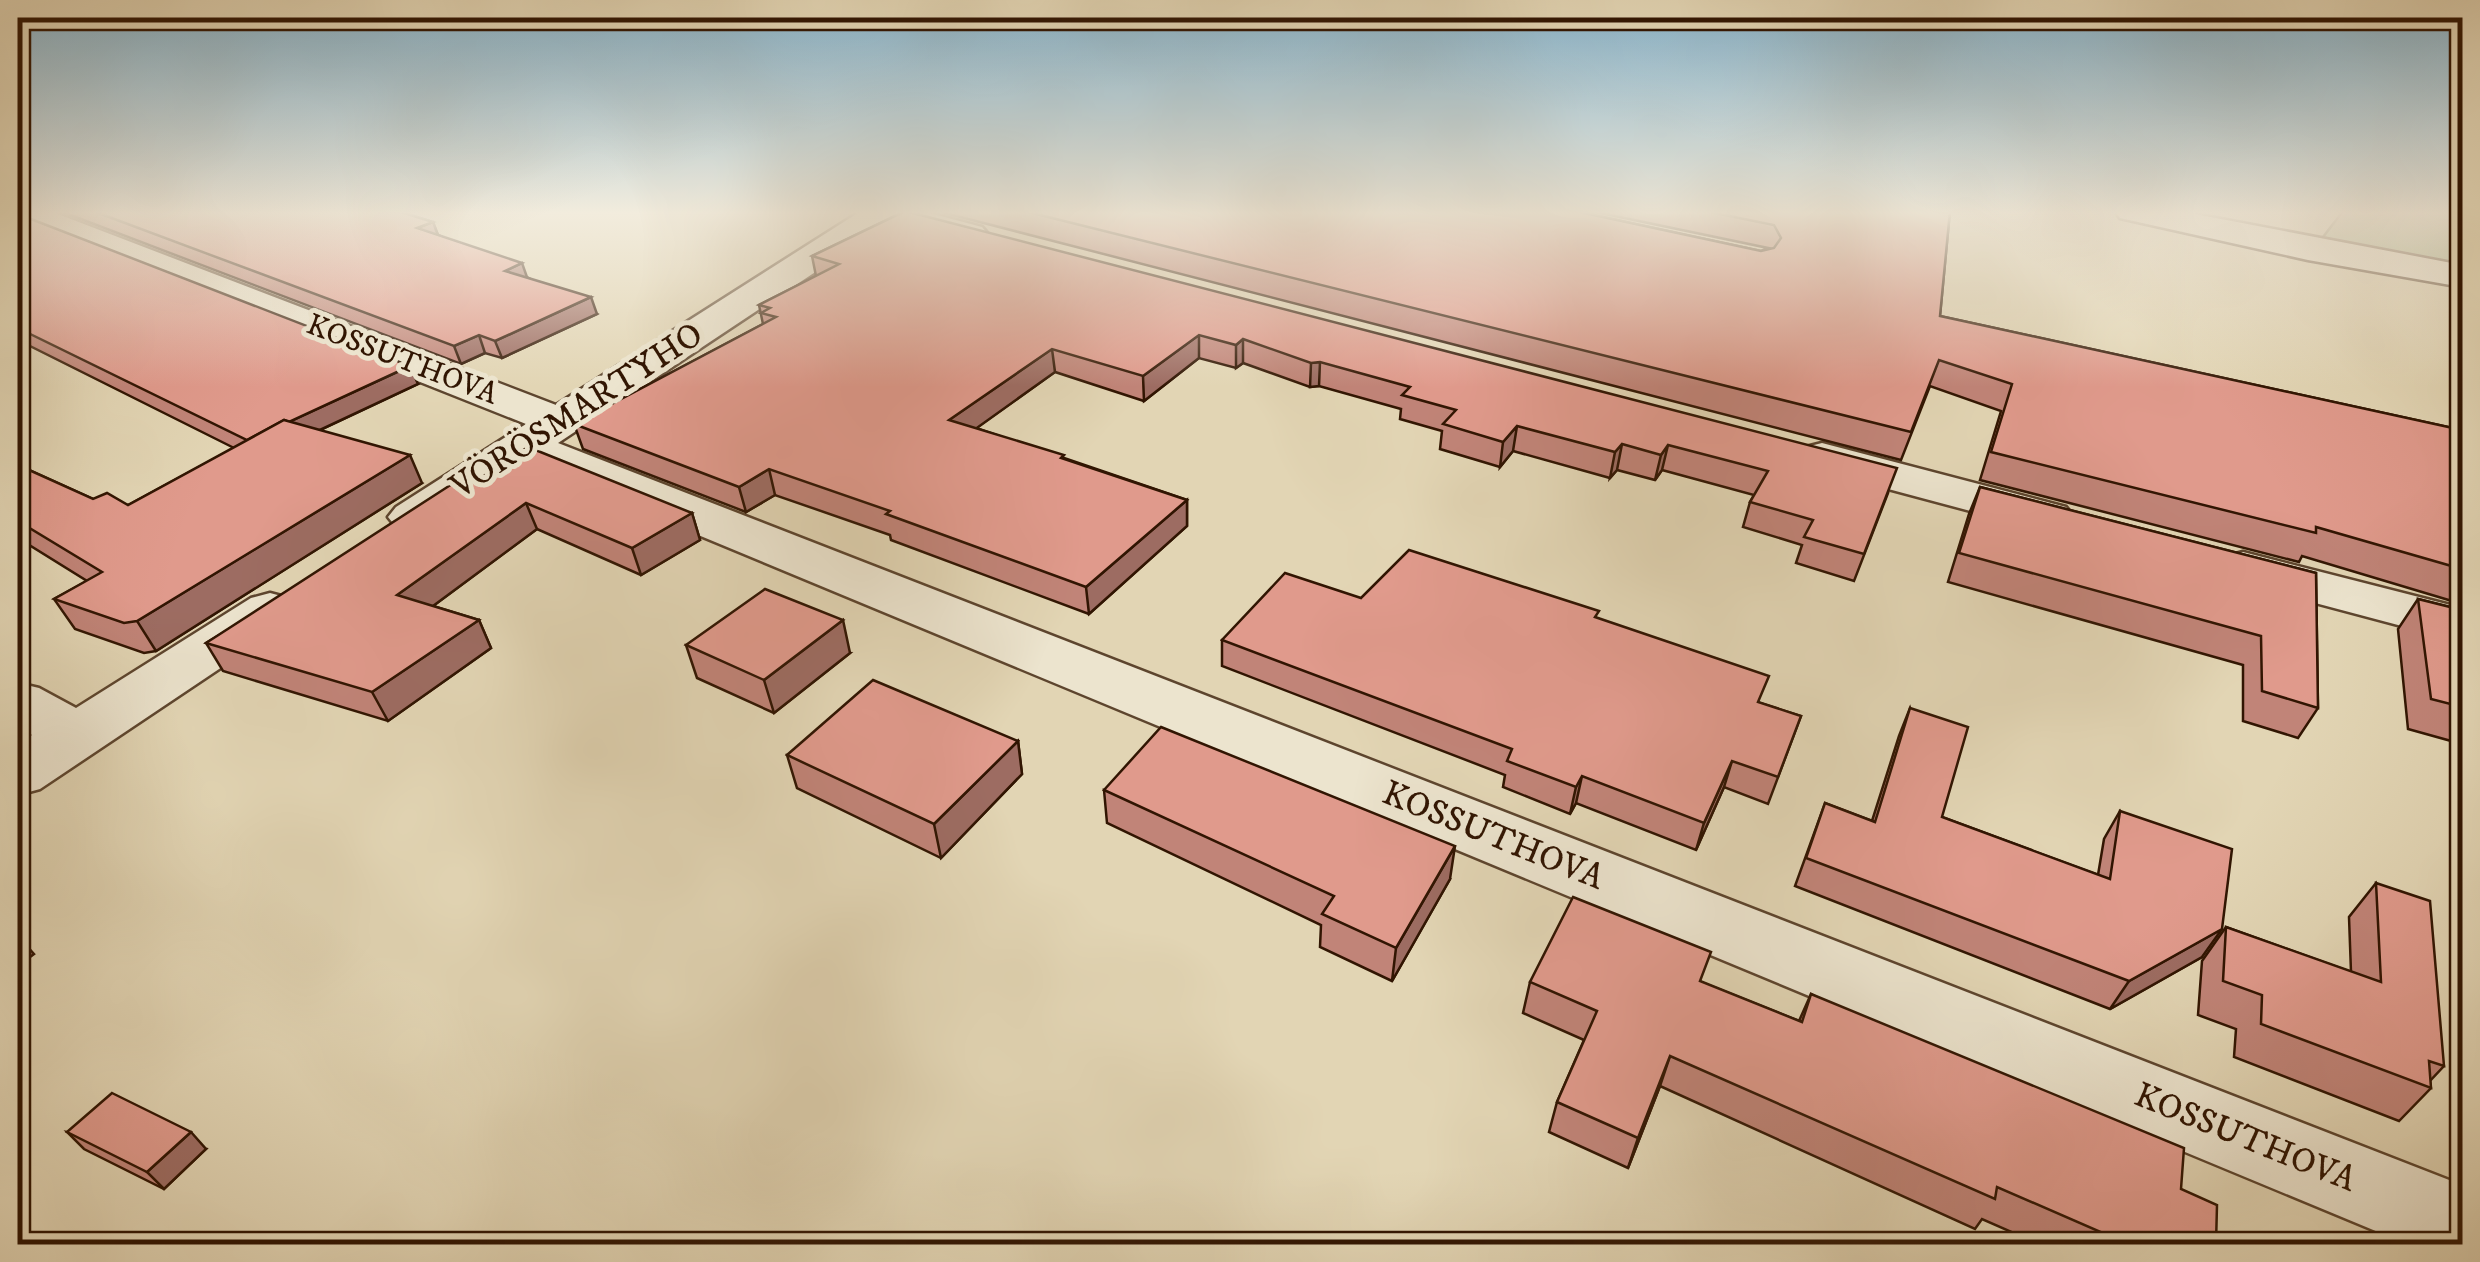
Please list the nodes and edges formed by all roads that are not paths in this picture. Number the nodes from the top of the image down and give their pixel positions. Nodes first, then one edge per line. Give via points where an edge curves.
1 (158, 270) edge
2 (794, 270) edge
3 (2426, 270) edge
4 (2462, 276) edge
5 (542, 434) junction
6 (1786, 448) edge
7 (2095, 529) edge
8 (375, 542) edge
9 (2211, 559) edge
10 (309, 584) edge
11 (2462, 625) edge
12 (18, 702) edge
13 (77, 734) junction
14 (18, 774) edge
15 (2462, 1226) edge

1 - 5 street, KOSSUTHOVA
2 - 5 street, VÖRÖSMARTYHO
3 - 4 street
5 - 8 street, VÖRÖSMARTYHO
5 - 15 street, KOSSUTHOVA
6 - 7 street
9 - 11 street
10 - 13 street
12 - 13 street
13 - 14 street

